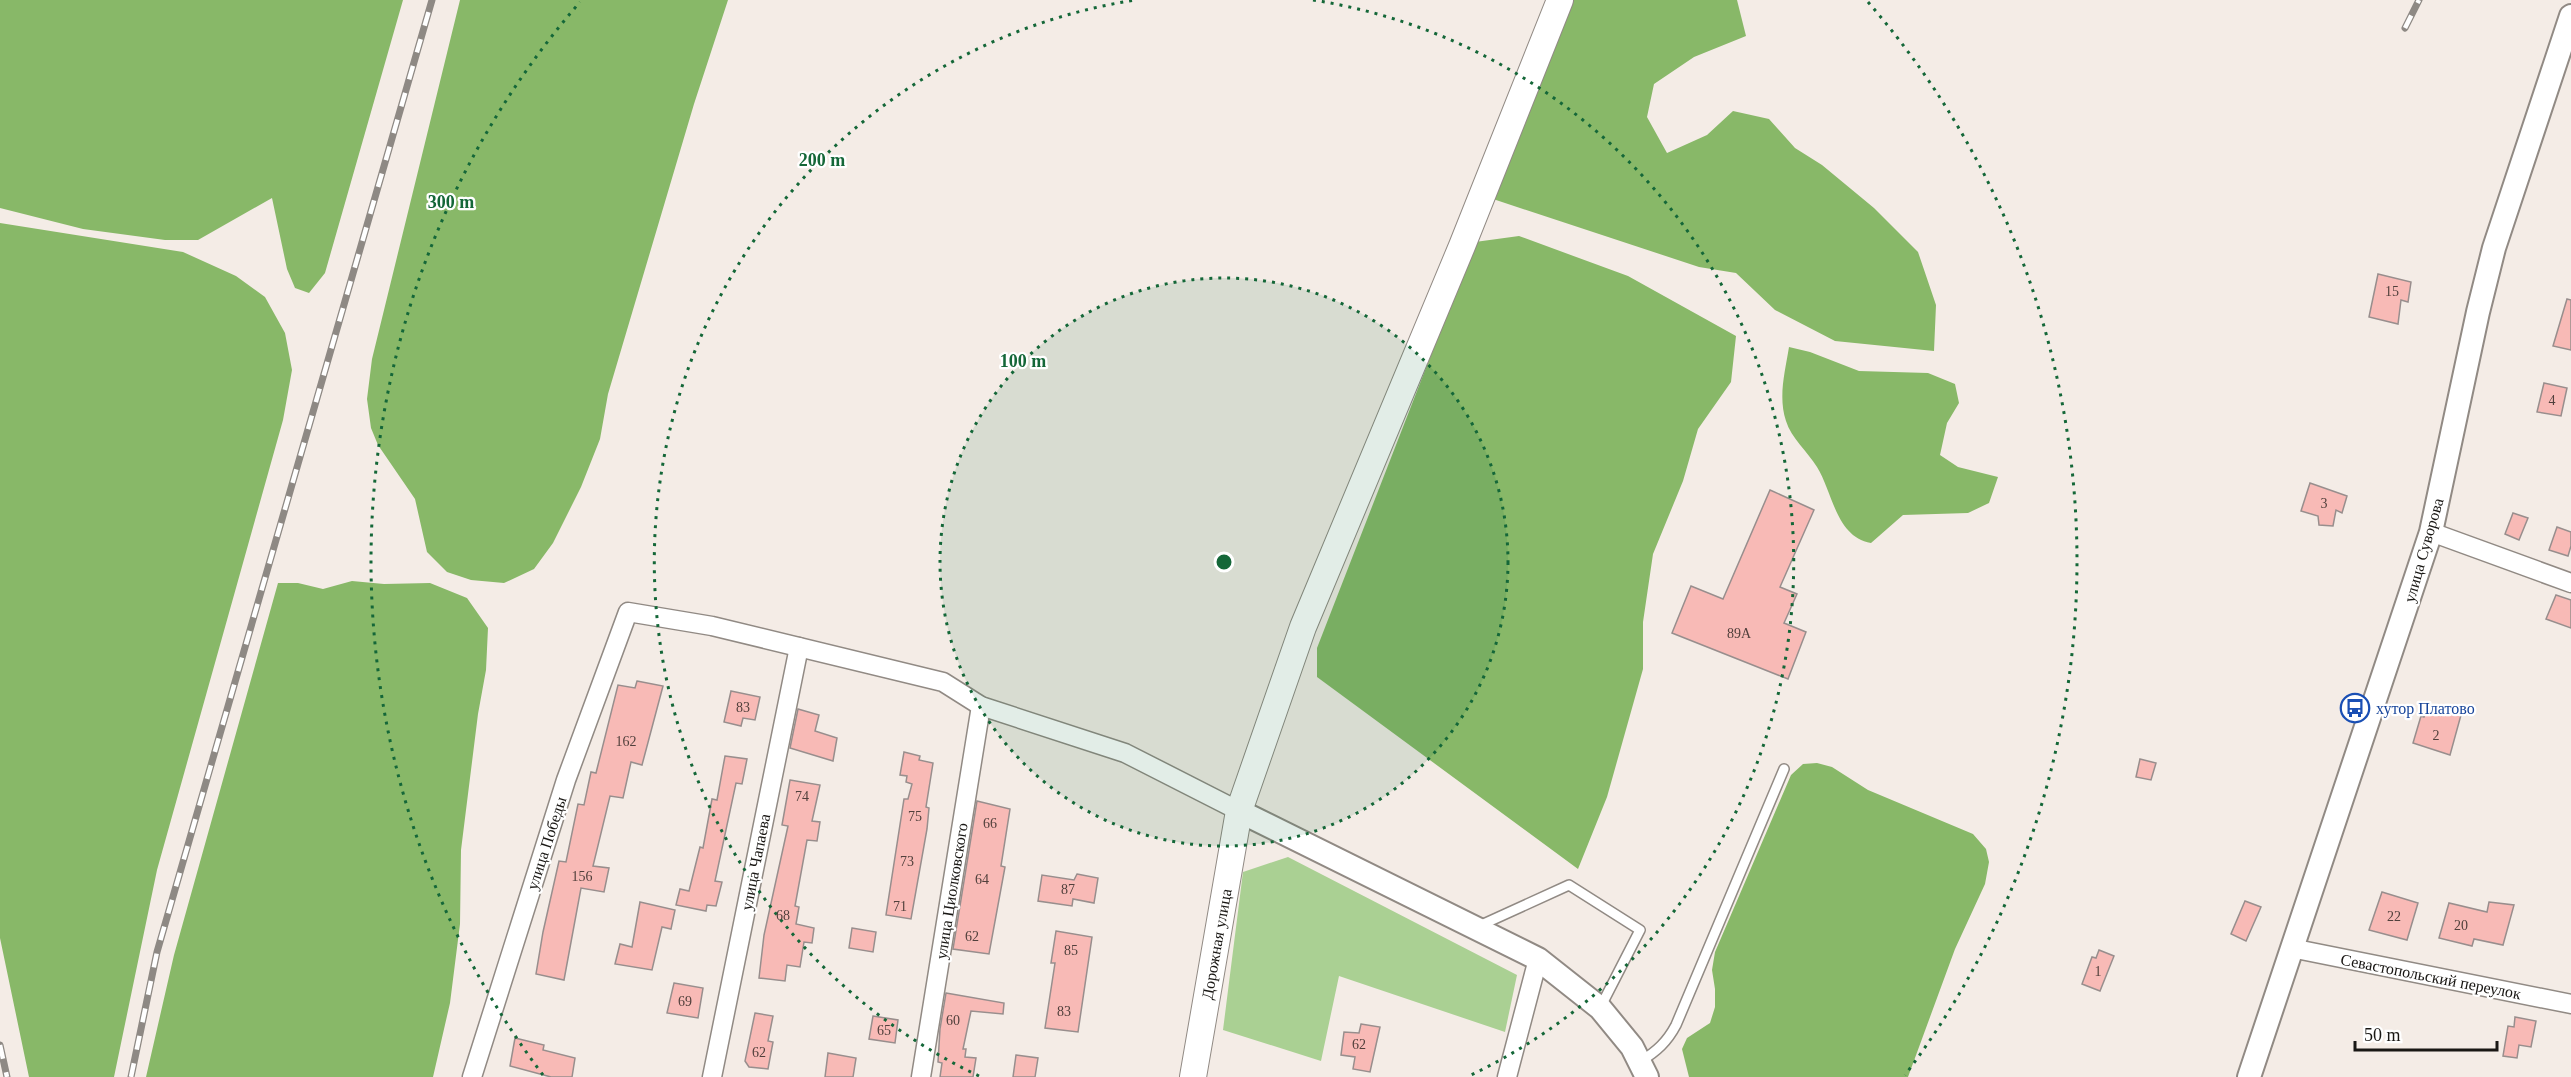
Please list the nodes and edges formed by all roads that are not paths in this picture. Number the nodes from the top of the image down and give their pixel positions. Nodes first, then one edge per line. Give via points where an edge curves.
1 (1560, 0) edge
2 (2571, 16) edge
3 (2431, 532) junction
4 (2571, 583) edge
5 (799, 647) junction
6 (981, 706) junction
7 (1784, 769) dead end
8 (1239, 812) junction
9 (1475, 928) junction
10 (2291, 948) junction
11 (1538, 959) junction
12 (2571, 1004) edge
13 (1600, 1008) junction
14 (1644, 1069) edge
15 (472, 1077) edge
16 (711, 1077) edge
17 (921, 1077) edge
18 (1192, 1077) edge
19 (1507, 1077) edge
20 (2249, 1077) edge

1 - 8 main road, Дорожная улица via 1303,627
2 - 3 street, улица Суворова via 2494,248
3 - 4 street
3 - 10 street, улица Суворова
5 - 6 street via 943,682
5 - 15 street, улица Победы via 712,626 628,612 566,780
5 - 16 street, улица Чапаева
6 - 8 street via 1125,753
6 - 17 street, улица Циолковского
7 - 14 lane via 1676,1025
8 - 9 street
8 - 18 main road, Дорожная улица
9 - 11 street
9 - 13 lane via 1569,885 1640,930
10 - 12 street, Севастопольский переулок
10 - 20 street, улица Суворова
11 - 13 street
11 - 19 street
13 - 14 street via 1622,1033

